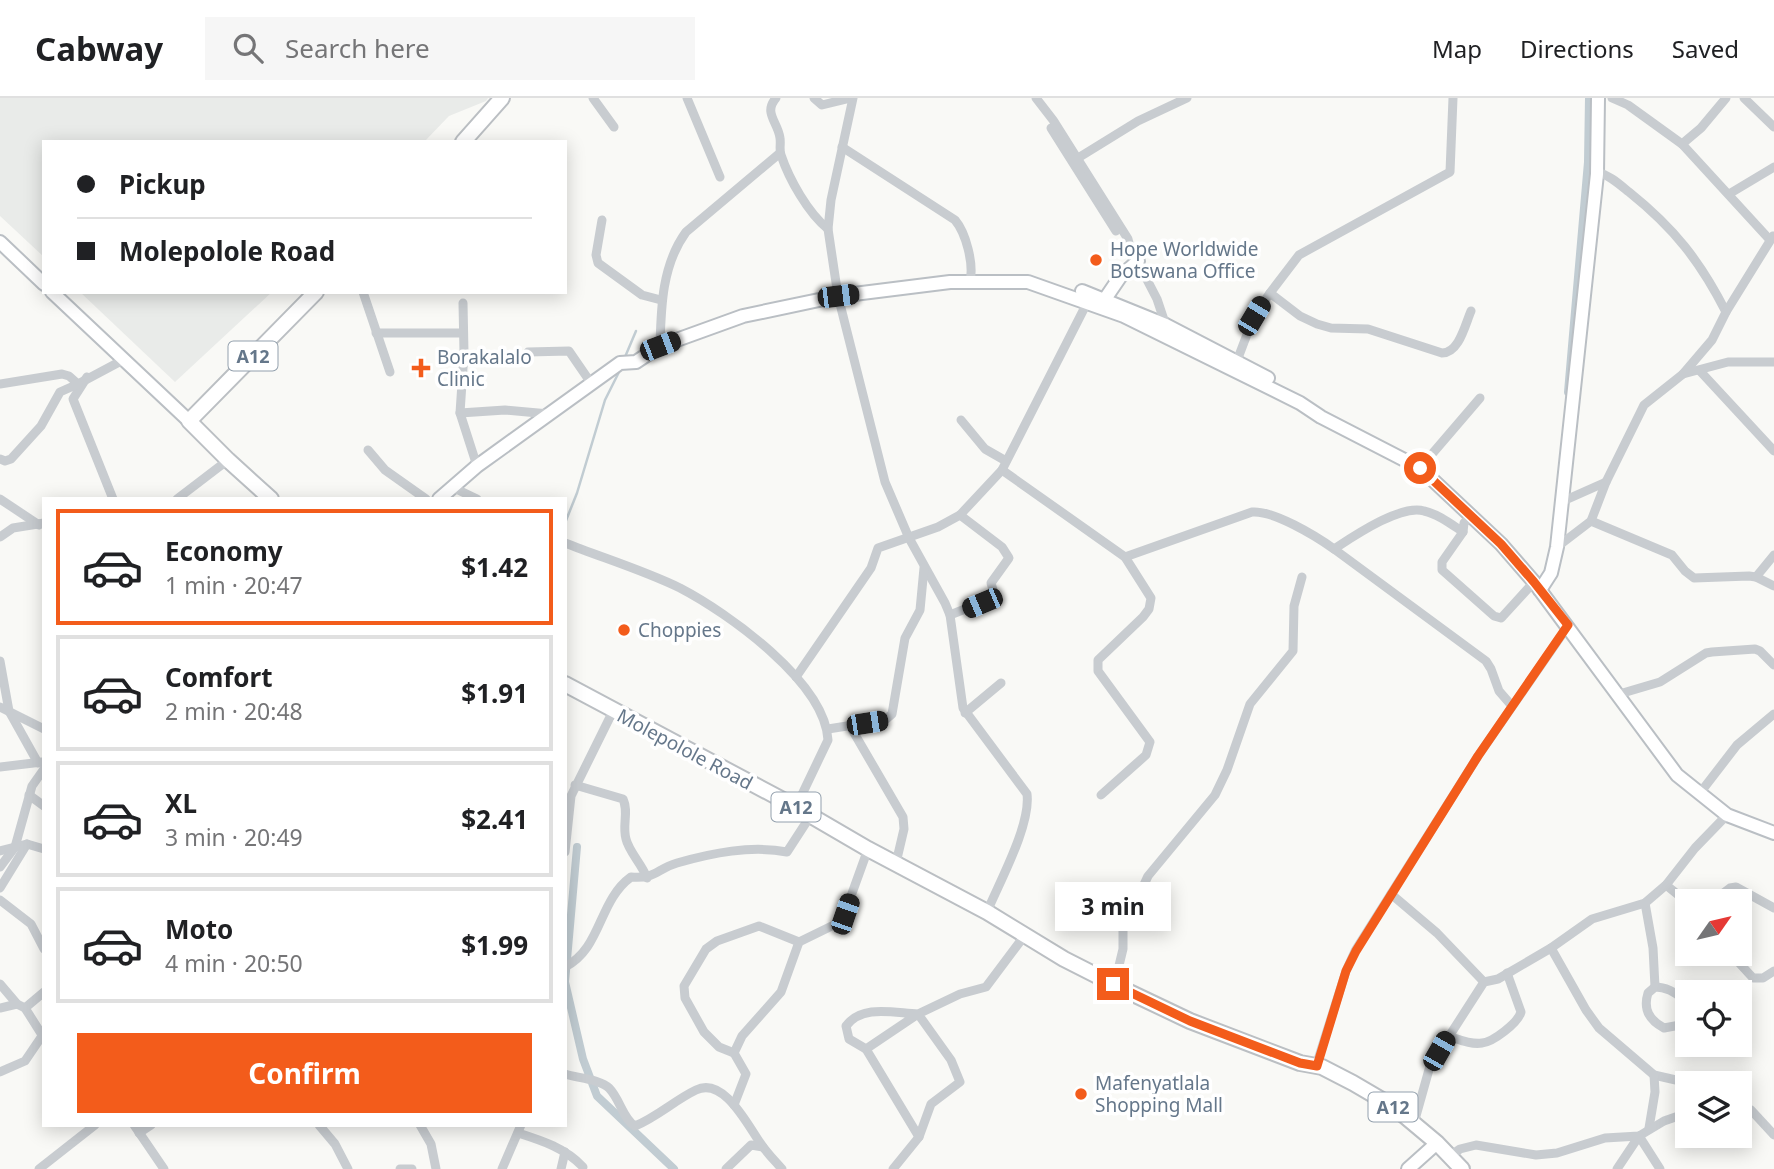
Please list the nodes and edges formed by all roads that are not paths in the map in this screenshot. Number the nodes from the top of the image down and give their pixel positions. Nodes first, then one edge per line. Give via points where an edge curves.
1 (502, 98) edge
2 (593, 98) edge
3 (687, 98) edge
4 (776, 98) edge
5 (814, 98) edge
6 (852, 98) edge
7 (1036, 98) edge
8 (1187, 98) edge
9 (1453, 98) edge
10 (1598, 98) edge
11 (1726, 98) edge
12 (1744, 98) edge
13 (1615, 99) edge
14 (1046, 113) junction
15 (614, 127) dead end
16 (1774, 127) edge
17 (465, 140) edge
18 (1682, 144) junction
19 (842, 147) junction
20 (780, 153) junction
21 (1078, 158) junction
22 (1774, 167) edge
23 (1082, 172) junction
24 (1605, 175) junction
25 (720, 177) dead end
26 (1729, 194) junction
27 (603, 220) dead end
28 (828, 229) junction
29 (1772, 238) edge
30 (0, 242) edge
31 (1138, 261) junction
32 (970, 278) junction
33 (42, 282) edge
34 (1270, 293) junction
35 (54, 294) edge
36 (314, 294) edge
37 (364, 294) edge
38 (838, 296) junction
39 (1089, 298) junction
40 (1105, 299) junction
41 (661, 300) junction
42 (463, 303) dead end
43 (1471, 311) dead end
44 (1726, 312) junction
45 (1165, 330) junction
46 (376, 333) junction
47 (463, 333) junction
48 (660, 346) junction
49 (528, 352) dead end
50 (123, 360) junction
51 (1774, 362) edge
52 (1235, 366) junction
53 (1700, 371) junction
54 (390, 372) dead end
55 (1683, 374) junction
56 (87, 377) junction
57 (591, 383) junction
58 (0, 384) edge
59 (74, 385) junction
60 (1480, 398) dead end
61 (73, 399) junction
62 (460, 413) junction
63 (549, 414) junction
64 (961, 420) dead end
65 (189, 421) junction
66 (368, 450) dead end
67 (1774, 451) edge
68 (0, 459) edge
69 (228, 460) junction
70 (1004, 465) junction
71 (477, 466) junction
72 (1420, 468) junction
73 (1606, 482) junction
74 (452, 487) junction
75 (113, 497) edge
76 (180, 497) edge
77 (269, 497) edge
78 (423, 497) edge
79 (441, 497) edge
80 (473, 497) edge
81 (0, 499) edge
82 (1561, 502) junction
83 (960, 514) junction
84 (1472, 515) junction
85 (1591, 521) junction
86 (41, 524) edge
87 (1463, 532) junction
88 (0, 537) edge
89 (909, 538) junction
90 (567, 543) edge
91 (1558, 547) junction
92 (1334, 549) junction
93 (1774, 555) edge
94 (1125, 556) junction
95 (924, 568) junction
96 (1302, 577) dead end
97 (1756, 577) junction
98 (1537, 586) junction
99 (1774, 586) edge
100 (950, 615) junction
101 (1568, 625) junction
102 (0, 661) edge
103 (1774, 665) edge
104 (796, 677) junction
105 (1001, 683) dead end
106 (567, 685) edge
107 (1616, 695) junction
108 (1512, 706) junction
109 (4, 709) edge
110 (613, 711) junction
111 (965, 713) junction
112 (1774, 714) edge
113 (849, 726) junction
114 (42, 728) edge
115 (828, 729) junction
116 (42, 765) edge
117 (0, 767) edge
118 (575, 785) junction
119 (1700, 793) junction
120 (568, 794) edge
121 (1101, 794) dead end
122 (29, 795) junction
123 (42, 805) edge
124 (796, 807) junction
125 (567, 813) edge
126 (811, 815) junction
127 (1727, 815) junction
128 (1774, 833) edge
129 (27, 844) junction
130 (15, 847) junction
131 (42, 848) edge
132 (868, 849) junction
133 (0, 851) edge
134 (896, 863) junction
135 (0, 867) edge
136 (647, 878) junction
137 (1666, 885) junction
138 (0, 888) edge
139 (1675, 892) edge
140 (1391, 894) junction
141 (1752, 896) edge
142 (0, 900) edge
143 (1645, 903) junction
144 (1774, 908) edge
145 (987, 912) junction
146 (1025, 935) junction
147 (799, 942) junction
148 (42, 945) edge
149 (1551, 948) junction
150 (567, 966) edge
151 (1742, 966) edge
152 (1774, 971) edge
153 (1507, 973) junction
154 (1116, 978) junction
155 (1484, 982) junction
156 (0, 984) edge
157 (1655, 987) junction
158 (42, 993) edge
159 (21, 1006) junction
160 (0, 1008) edge
161 (918, 1014) junction
162 (42, 1036) edge
163 (1448, 1036) junction
164 (42, 1038) edge
165 (866, 1049) junction
166 (734, 1053) junction
167 (1314, 1065) junction
168 (0, 1072) edge
169 (567, 1075) edge
170 (1654, 1075) junction
171 (1675, 1080) edge
172 (734, 1105) junction
173 (1752, 1111) edge
174 (1675, 1118) edge
175 (1414, 1123) junction
176 (92, 1127) edge
177 (321, 1127) edge
178 (421, 1127) edge
179 (1650, 1128) junction
180 (136, 1129) edge
181 (520, 1129) edge
182 (1774, 1135) edge
183 (1639, 1136) junction
184 (919, 1137) junction
185 (1437, 1143) junction
186 (763, 1147) junction
187 (565, 1152) junction
188 (1450, 1156) junction
189 (583, 1167) dead end
190 (39, 1169) edge
191 (164, 1169) edge
192 (348, 1169) edge
193 (400, 1169) edge
194 (412, 1169) edge
195 (436, 1169) edge
196 (502, 1169) edge
197 (561, 1169) edge
198 (726, 1169) edge
199 (782, 1169) edge
200 (893, 1169) edge
201 (1408, 1169) edge
202 (1462, 1169) edge
203 (1618, 1169) edge
204 (1660, 1169) edge

1 - 17 main road
2 - 15 street
3 - 25 street
4 - 20 street via 770,111 780,136
5 - 6 street via 822,105
6 - 19 street
7 - 14 street
8 - 21 street
9 - 34 street via 1450,172 1299,255
10 - 24 street
11 - 18 street
12 - 16 street
13 - 18 street
14 - 21 street
14 - 23 street
18 - 26 street
19 - 28 street
19 - 32 street via 955,220 965,243
20 - 28 street via 808,208
20 - 41 street via 686,232 673,253
21 - 23 street
22 - 26 street
23 - 31 street
24 - 44 street via 1667,223 1708,277
24 - 82 street
26 - 29 street
27 - 41 street via 598,263 642,295
28 - 38 street
29 - 44 street
30 - 33 street
31 - 40 street
31 - 45 street via 1157,299
32 - 38 street
32 - 39 street via 1028,282
34 - 43 street via 1317,324 1368,329 1442,353 1455,348
34 - 52 street via 1254,316
35 - 50 street
36 - 65 main road, A12
37 - 46 street
38 - 48 street via 743,316
38 - 89 street via 881,467
39 - 40 street
39 - 45 street
39 - 70 street
40 - 45 street
41 - 48 street
42 - 47 street
44 - 55 street via 1712,340
45 - 52 street
46 - 47 street
46 - 54 street
47 - 62 street
48 - 57 street via 636,362 620,363
49 - 57 street via 569,351
50 - 56 street
50 - 65 street
51 - 53 street via 1728,362
52 - 72 street
53 - 55 street
53 - 67 street
55 - 73 street via 1644,405
56 - 59 street
56 - 61 street
57 - 63 street
58 - 59 street via 62,374
59 - 61 street
59 - 68 street via 60,392 41,426 10,459
60 - 72 street
61 - 75 street
62 - 63 street via 505,410
62 - 71 street
63 - 71 street
64 - 70 street
65 - 69 main road
66 - 78 street via 385,470
69 - 76 street
69 - 77 main road
70 - 83 street
70 - 94 street
71 - 74 street
72 - 84 street
73 - 82 street
73 - 85 street
74 - 79 street
74 - 80 street
81 - 86 street
82 - 91 street
83 - 89 street
83 - 100 street via 1002,547 1009,558 992,583 995,597
84 - 87 street
84 - 98 street
85 - 91 street
85 - 97 street via 1672,555 1694,578
86 - 88 street via 17,527
87 - 92 street via 1427,512 1412,510 1384,520
87 - 98 street via 1442,562 1443,569 1494,616 1501,618
89 - 95 street
89 - 104 street via 878,548 871,568
90 - 104 street via 682,589 746,630
91 - 98 street via 1551,573
92 - 94 street via 1306,530 1258,511
92 - 108 street via 1486,661 1499,691
93 - 97 street
94 - 121 street via 1152,603 1097,665 1147,736 1150,749
95 - 100 street
95 - 113 street via 920,610 905,638 892,714 885,720
96 - 154 street via 1294,606 1293,651 1250,704 1215,795 1148,876 1123,930
97 - 99 street
98 - 101 street
100 - 111 street
101 - 107 street
101 - 108 street
102 - 109 street
103 - 107 street via 1755,649 1712,652 1660,682
104 - 115 street via 821,710
105 - 111 street
106 - 110 main road, Molepolole Road / A12
107 - 119 street via 1669,765
108 - 140 street
109 - 114 street
109 - 116 street
110 - 118 street
110 - 124 main road, Molepolole Road / A12
111 - 145 street via 1024,788 1028,802 1021,831
112 - 119 street via 1737,745
113 - 115 street
113 - 134 street via 903,817
115 - 124 street via 826,747
116 - 117 street
116 - 122 street
118 - 120 street
118 - 136 street via 623,799 627,843
119 - 127 street
120 - 125 street
122 - 123 street
122 - 130 street
124 - 126 main road, Molepolole Road / A12
126 - 132 main road, Molepolole Road / A12
126 - 136 street via 787,852 735,851 673,864
127 - 128 street
127 - 137 street
129 - 130 street
129 - 131 street
129 - 138 street
130 - 133 street
130 - 135 street
132 - 134 main road, Molepolole Road / A12
132 - 147 street via 842,921
134 - 145 main road, Molepolole Road / A12
136 - 150 street via 631,877 617,889 591,943
137 - 139 street
137 - 143 street
140 - 155 street
140 - 167 street via 1350,961
141 - 144 street
142 - 148 street via 31,924
143 - 149 street via 1592,919
143 - 157 street
145 - 146 main road, Molepolole Road / A12
146 - 154 main road, Molepolole Road / A12
146 - 161 street via 986,987
146 - 167 main road, Molepolole Road / A12 via 1190,1021
147 - 166 street via 781,992 741,1036
147 - 166 street via 759,926 717,941 706,949 684,986 685,998 704,1032 719,1047
149 - 153 street
149 - 170 street via 1599,1028
151 - 152 street via 1753,978
153 - 155 street
153 - 163 street via 1521,1012 1515,1023 1485,1043
154 - 167 main road, Molepolole Road / A12
155 - 163 street
156 - 159 street
157 - 157 street via 1646,999 1647,1013 1664,1028 1681,1025 1687,1011 1682,999 1670,989
158 - 159 street
159 - 160 street
159 - 162 street
161 - 165 street
161 - 165 street via 866,1011 855,1015 845,1026 847,1035
161 - 184 street via 951,1059 960,1082 931,1104
163 - 175 street via 1430,1066
164 - 168 street via 25,1061
165 - 184 street
166 - 172 street via 746,1074
167 - 175 main road, Molepolole Road / A12 via 1375,1095
169 - 172 street via 606,1086 635,1126 698,1088 722,1092
170 - 171 street
170 - 179 street
172 - 186 street
173 - 182 street
174 - 179 street
175 - 185 main road, Molepolole Road / A12
176 - 190 street
177 - 192 street
178 - 195 street
179 - 183 street
180 - 191 street
181 - 187 street
181 - 196 street
183 - 188 street via 1605,1139 1545,1155 1476,1145
183 - 203 street
183 - 204 street
184 - 200 street
185 - 188 main road, Molepolole Road / A12
185 - 201 street
186 - 198 street via 751,1145
186 - 199 street
187 - 189 street
187 - 197 street
188 - 202 main road, Molepolole Road / A12
193 - 194 street

